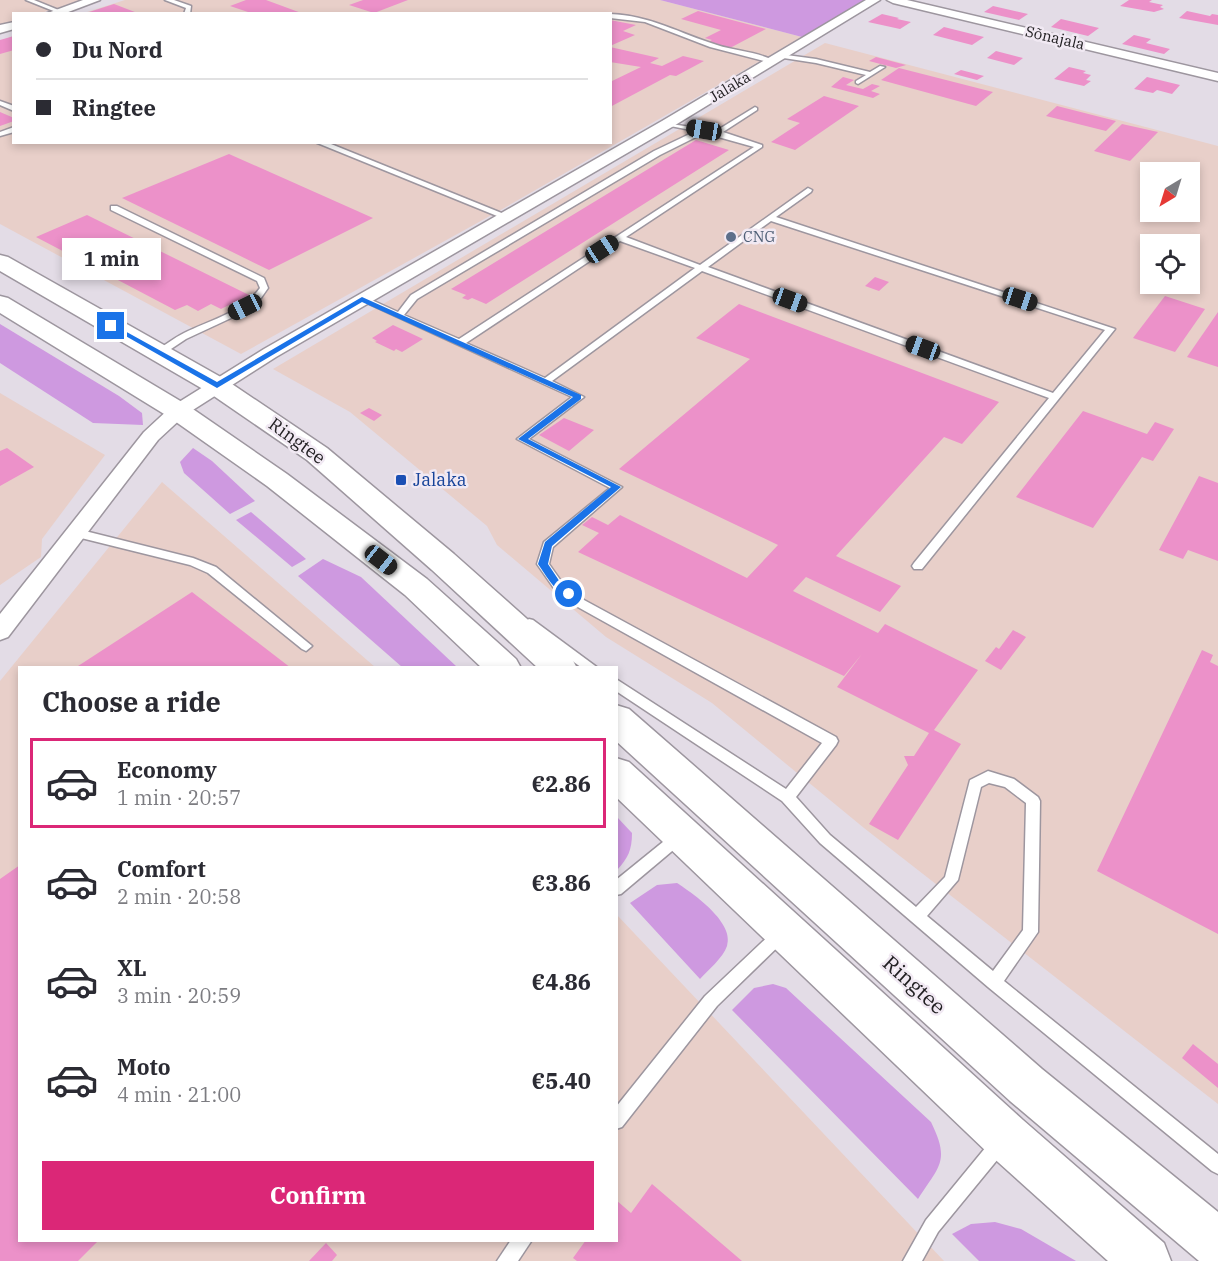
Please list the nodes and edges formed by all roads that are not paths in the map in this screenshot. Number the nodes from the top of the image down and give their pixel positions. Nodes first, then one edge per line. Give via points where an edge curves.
1 (29, 0) edge
2 (94, 0) edge
3 (168, 0) edge
4 (874, 0) edge
5 (893, 0) edge
6 (54, 12) edge
7 (188, 12) edge
8 (612, 16) edge
9 (776, 59) junction
10 (882, 67) dead end
11 (871, 74) junction
12 (1218, 77) edge
13 (858, 82) dead end
14 (755, 109) dead end
15 (667, 124) junction
16 (704, 130) junction
17 (717, 133) junction
18 (323, 144) edge
19 (808, 190) dead end
20 (114, 208) dead end
21 (506, 216) junction
22 (771, 218) junction
23 (620, 238) junction
24 (0, 262) edge
25 (702, 268) junction
26 (362, 299) junction
27 (0, 303) edge
28 (399, 316) junction
29 (459, 343) junction
30 (159, 353) junction
31 (545, 382) junction
32 (217, 386) junction
33 (1055, 397) junction
34 (178, 411) junction
35 (77, 533) junction
36 (443, 561) junction
37 (918, 566) dead end
38 (0, 631) edge
39 (306, 646) dead end
40 (502, 666) edge
41 (558, 666) edge
42 (589, 666) edge
43 (618, 685) edge
44 (618, 721) edge
45 (618, 775) edge
46 (787, 797) junction
47 (682, 834) junction
48 (618, 887) edge
49 (917, 917) junction
50 (786, 930) junction
51 (994, 981) junction
52 (618, 1118) edge
53 (1006, 1137) junction
54 (1218, 1165) edge
55 (521, 1242) edge
56 (1218, 1244) edge
57 (507, 1261) edge
58 (912, 1261) edge
59 (1146, 1261) edge

1 - 6 lane
2 - 6 street
3 - 7 lane via 189,7
4 - 9 street, Jalaka
5 - 12 street, Sõnajala
8 - 9 lane via 671,28 704,44
9 - 11 lane via 816,61
9 - 15 street, Jalaka
10 - 11 lane
11 - 13 lane
14 - 17 lane
15 - 16 lane
15 - 21 street, Jalaka
16 - 17 lane
16 - 28 lane via 657,153 414,297
17 - 23 lane via 760,146
18 - 21 lane
19 - 22 lane
20 - 30 lane via 261,280 264,288 259,298 245,307 184,336
21 - 26 street, Jalaka
22 - 25 lane
22 - 33 lane via 1111,329
23 - 25 lane
23 - 29 lane
24 - 30 main road, Ringtee
25 - 31 lane
25 - 33 lane
26 - 28 lane
26 - 32 street, Jalaka
27 - 34 main road
28 - 29 lane
29 - 31 lane
30 - 32 main road, Ringtee
31 - 46 lane via 579,397 522,439 616,487 548,545 543,564 557,584 580,603 831,741
32 - 34 street, Jalaka
32 - 36 main road, Ringtee via 317,454
33 - 37 lane
34 - 35 street, Jalaka via 150,436
34 - 40 main road via 277,480 416,587
35 - 38 street, Jalaka
35 - 39 lane via 212,570
36 - 41 main road, Ringtee
36 - 42 lane
43 - 46 lane
44 - 56 main road, Ringtee via 1026,1085
45 - 47 main road
46 - 49 lane via 825,839
47 - 48 lane
47 - 50 main road
49 - 51 lane
49 - 51 lane via 951,880 975,784 988,777 1009,783 1033,801 1030,932
50 - 52 lane via 711,1001
50 - 53 main road
51 - 54 lane
53 - 58 lane via 932,1226
53 - 59 main road
55 - 57 lane

